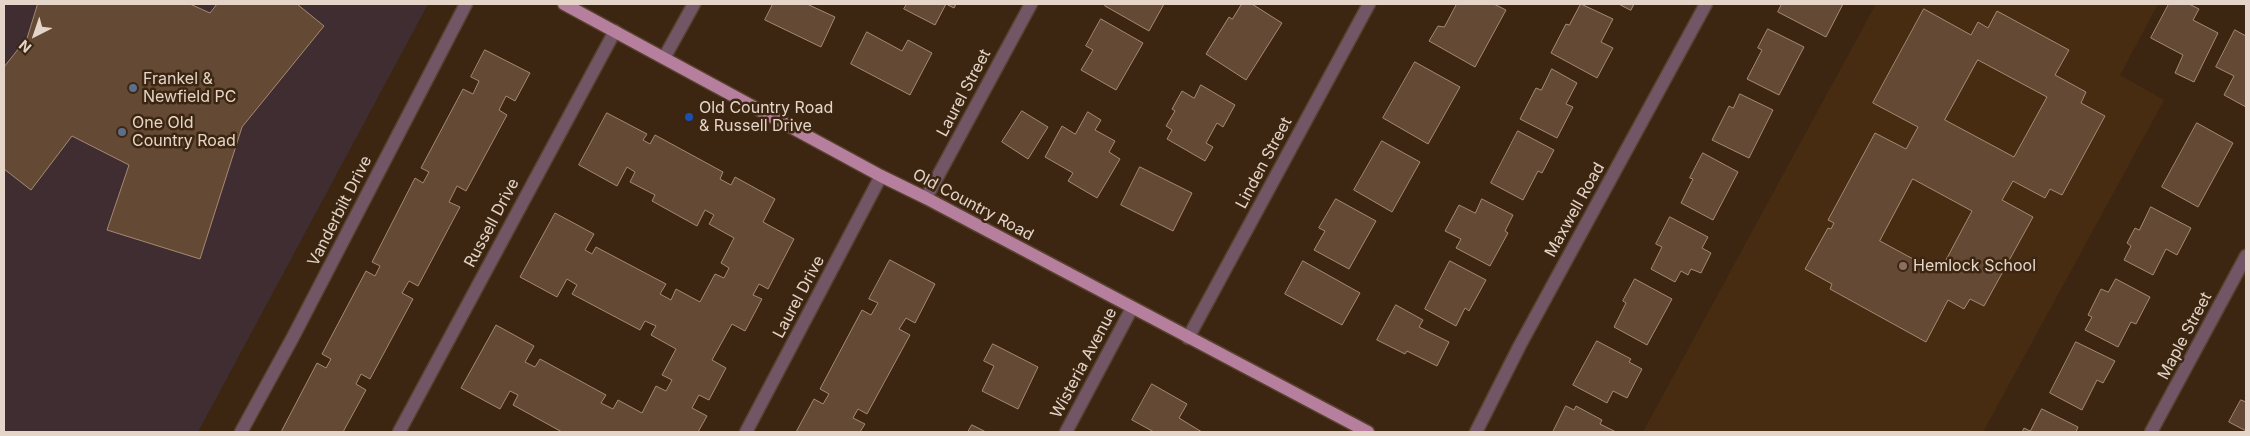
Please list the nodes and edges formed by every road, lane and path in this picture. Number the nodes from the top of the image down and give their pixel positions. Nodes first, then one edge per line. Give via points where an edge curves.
1 (466, 4) edge
2 (564, 4) edge
3 (694, 4) edge
4 (1031, 4) edge
5 (1369, 4) edge
6 (1706, 4) edge
7 (615, 31) junction
8 (664, 58) junction
9 (881, 176) junction
10 (926, 198) junction
11 (2246, 256) edge
12 (1132, 308) junction
13 (1188, 338) junction
14 (241, 432) edge
15 (399, 432) edge
16 (746, 432) edge
17 (1066, 432) edge
18 (1368, 432) edge
19 (1476, 432) edge
20 (2151, 432) edge

1 - 14 street, Vanderbilt Drive
2 - 7 main road, Old Country Road
3 - 8 street
4 - 10 street, Laurel Street
5 - 13 street, Linden Street
6 - 19 street, Maxwell Road via 1520,344
7 - 8 main road, Old Country Road
7 - 15 street, Russell Drive
8 - 9 main road, Old Country Road
9 - 10 main road, Old Country Road
9 - 16 street, Laurel Drive
10 - 12 main road, Old Country Road
11 - 20 street, Maple Street
12 - 13 main road, Old Country Road
12 - 17 street, Wisteria Avenue
13 - 18 main road, Old Country Road

